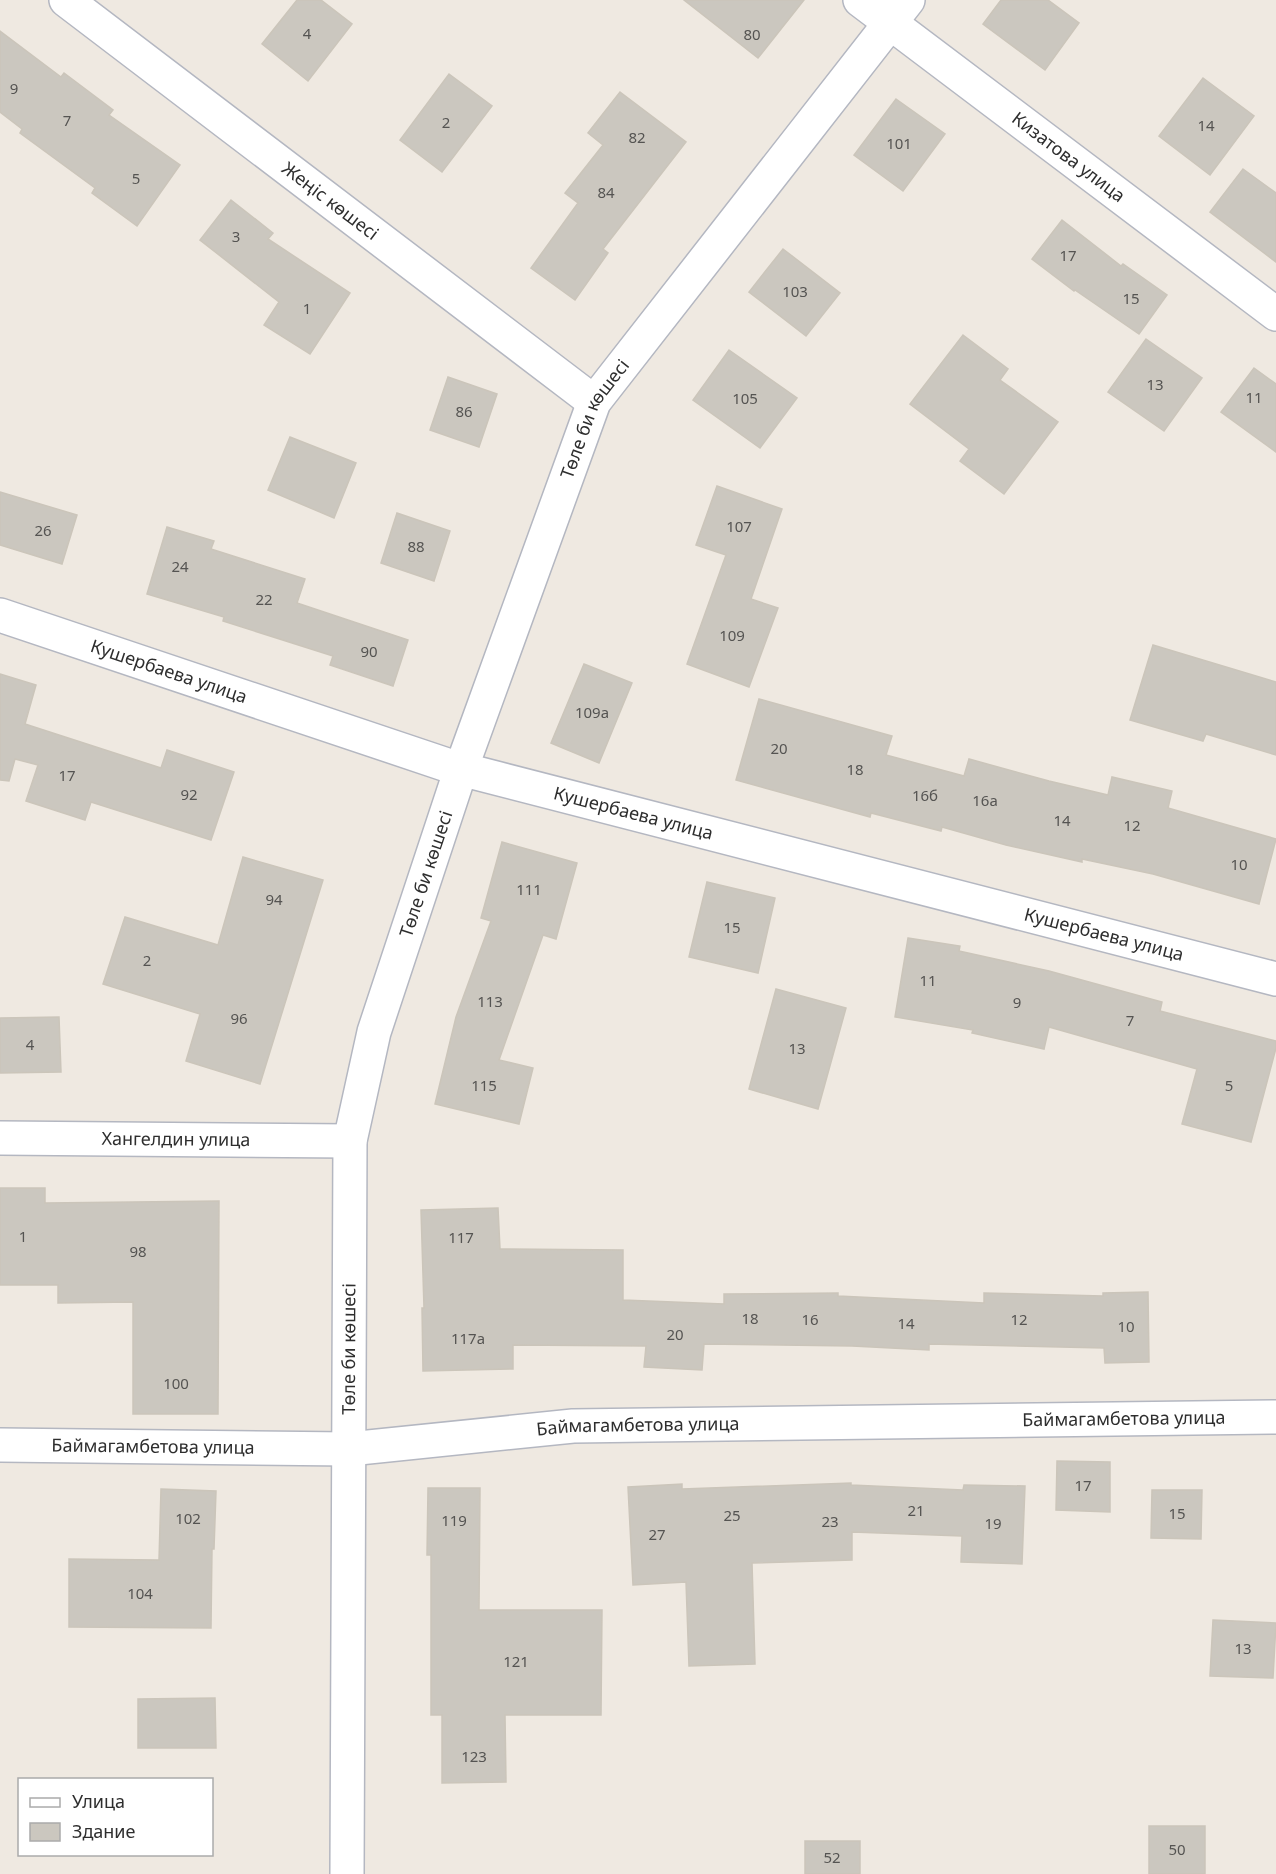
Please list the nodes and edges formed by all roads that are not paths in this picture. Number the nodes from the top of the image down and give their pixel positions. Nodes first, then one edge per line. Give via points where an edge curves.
1 (66, 0) edge
2 (860, 0) edge
3 (899, 12) edge
4 (1276, 314) edge
5 (594, 402) junction
6 (0, 615) edge
7 (461, 769) junction
8 (1276, 979) edge
9 (0, 1138) edge
10 (350, 1141) junction
11 (1276, 1418) edge
12 (0, 1445) edge
13 (349, 1449) junction
14 (347, 1874) edge

1 - 5 street, Жеңіс көшесі
2 - 3 street, Кизатова улица
3 - 4 street, Кизатова улица
3 - 5 street, Төле би көшесі
5 - 7 street, Төле би көшесі
6 - 7 street, Кушербаева улица
7 - 8 street, Кушербаева улица
7 - 10 street, Төле би көшесі via 374,1032
9 - 10 street, Хангелдин улица
10 - 13 street, Төле би көшесі
11 - 13 street, Баймагамбетова улица via 573,1426
12 - 13 street, Баймагамбетова улица
13 - 14 street, Төле би көшесі

